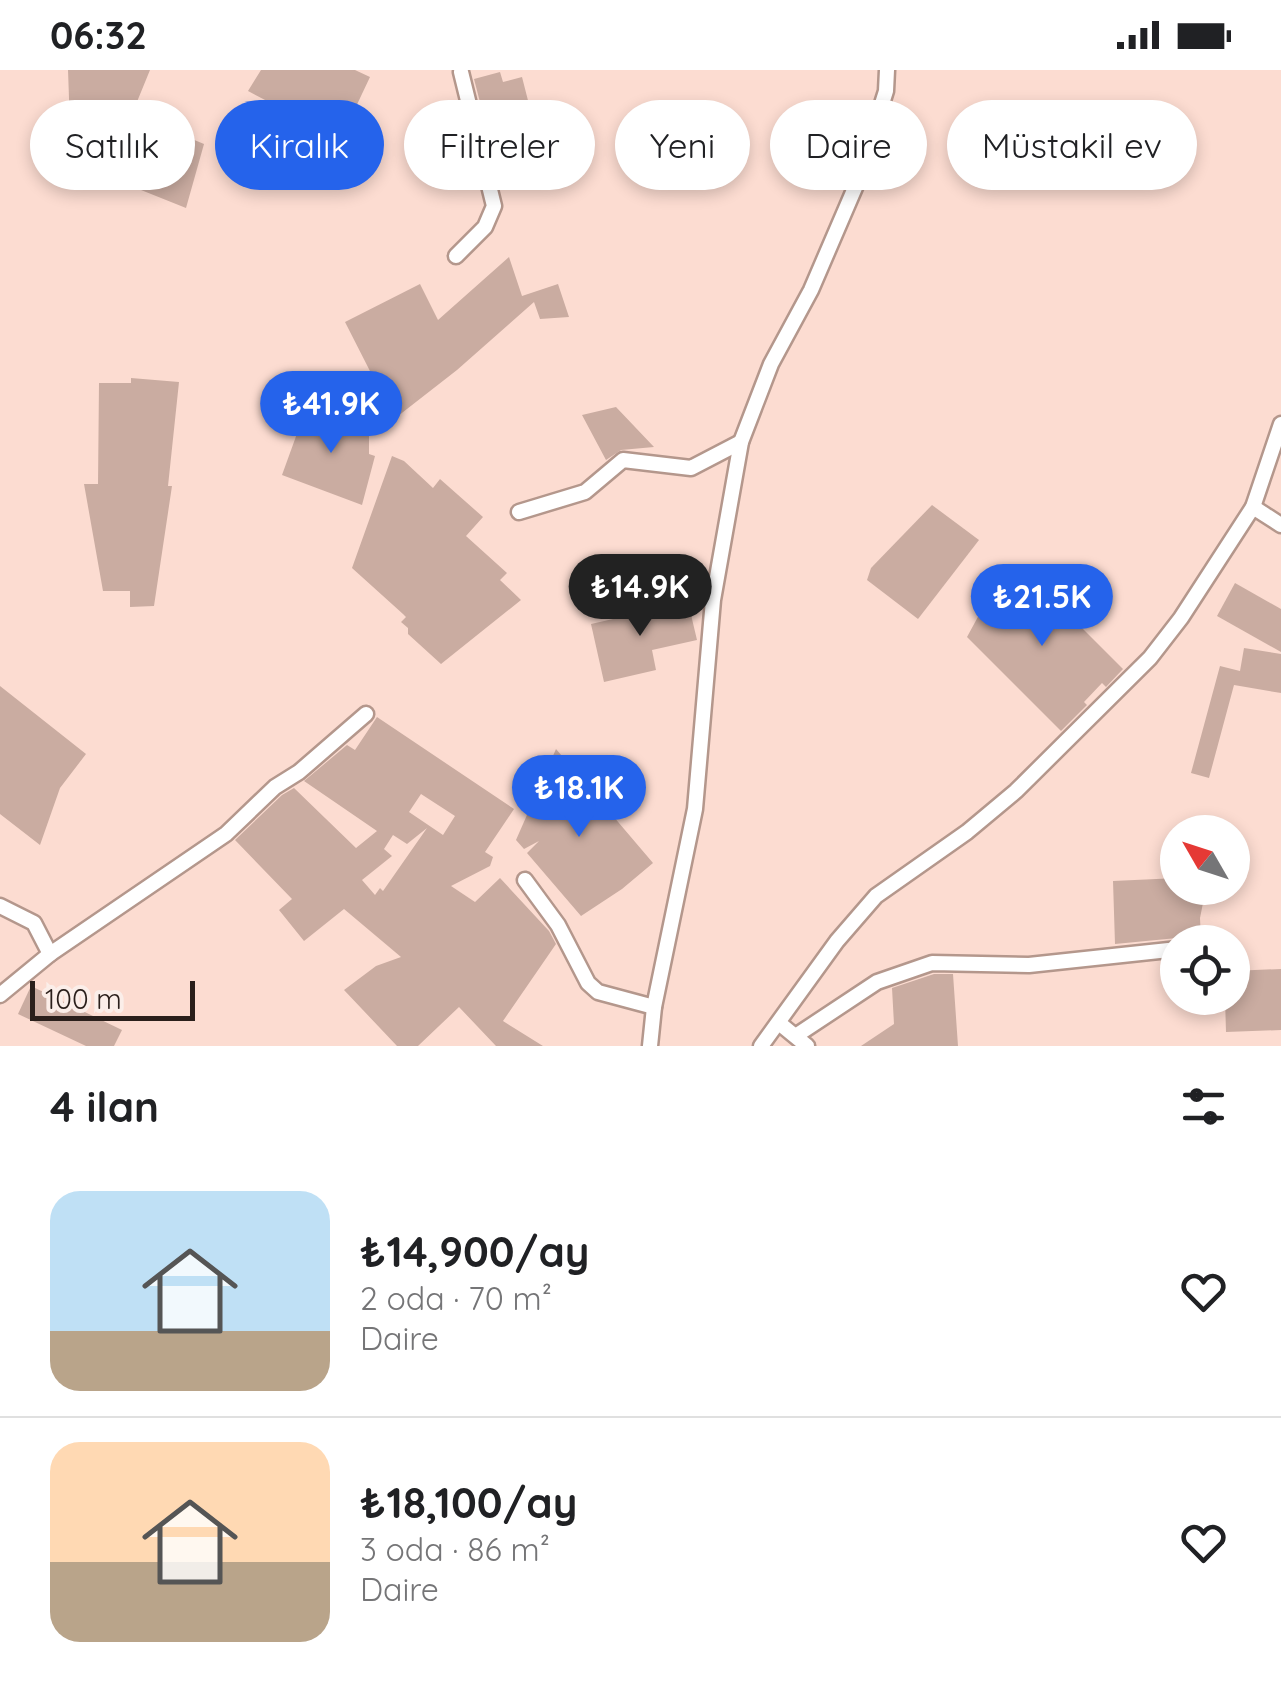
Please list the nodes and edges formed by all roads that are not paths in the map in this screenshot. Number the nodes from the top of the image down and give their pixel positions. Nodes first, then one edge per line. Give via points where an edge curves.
1 (886, 70) edge
2 (463, 71) edge
3 (456, 256) dead end
4 (1281, 424) edge
5 (741, 442) junction
6 (1253, 507) junction
7 (519, 512) dead end
8 (1281, 524) edge
9 (366, 714) dead end
10 (525, 880) dead end
11 (0, 906) edge
12 (1160, 951) edge
13 (50, 954) junction
14 (0, 995) edge
15 (654, 1007) junction
16 (779, 1023) junction
17 (802, 1040) edge
18 (650, 1046) edge
19 (761, 1046) edge

1 - 5 street via 857,183
2 - 3 street via 494,206 485,227
4 - 6 street
5 - 7 street via 691,468 623,460 586,492
5 - 15 street via 713,600 695,809
6 - 8 street
6 - 16 street via 1150,658 1004,801 876,896
9 - 13 street via 226,834
10 - 15 street via 588,983 598,992
11 - 13 street via 34,923
12 - 17 street via 1029,965 932,963 877,982 834,1008
13 - 14 street
15 - 18 street
16 - 17 street
16 - 19 street

